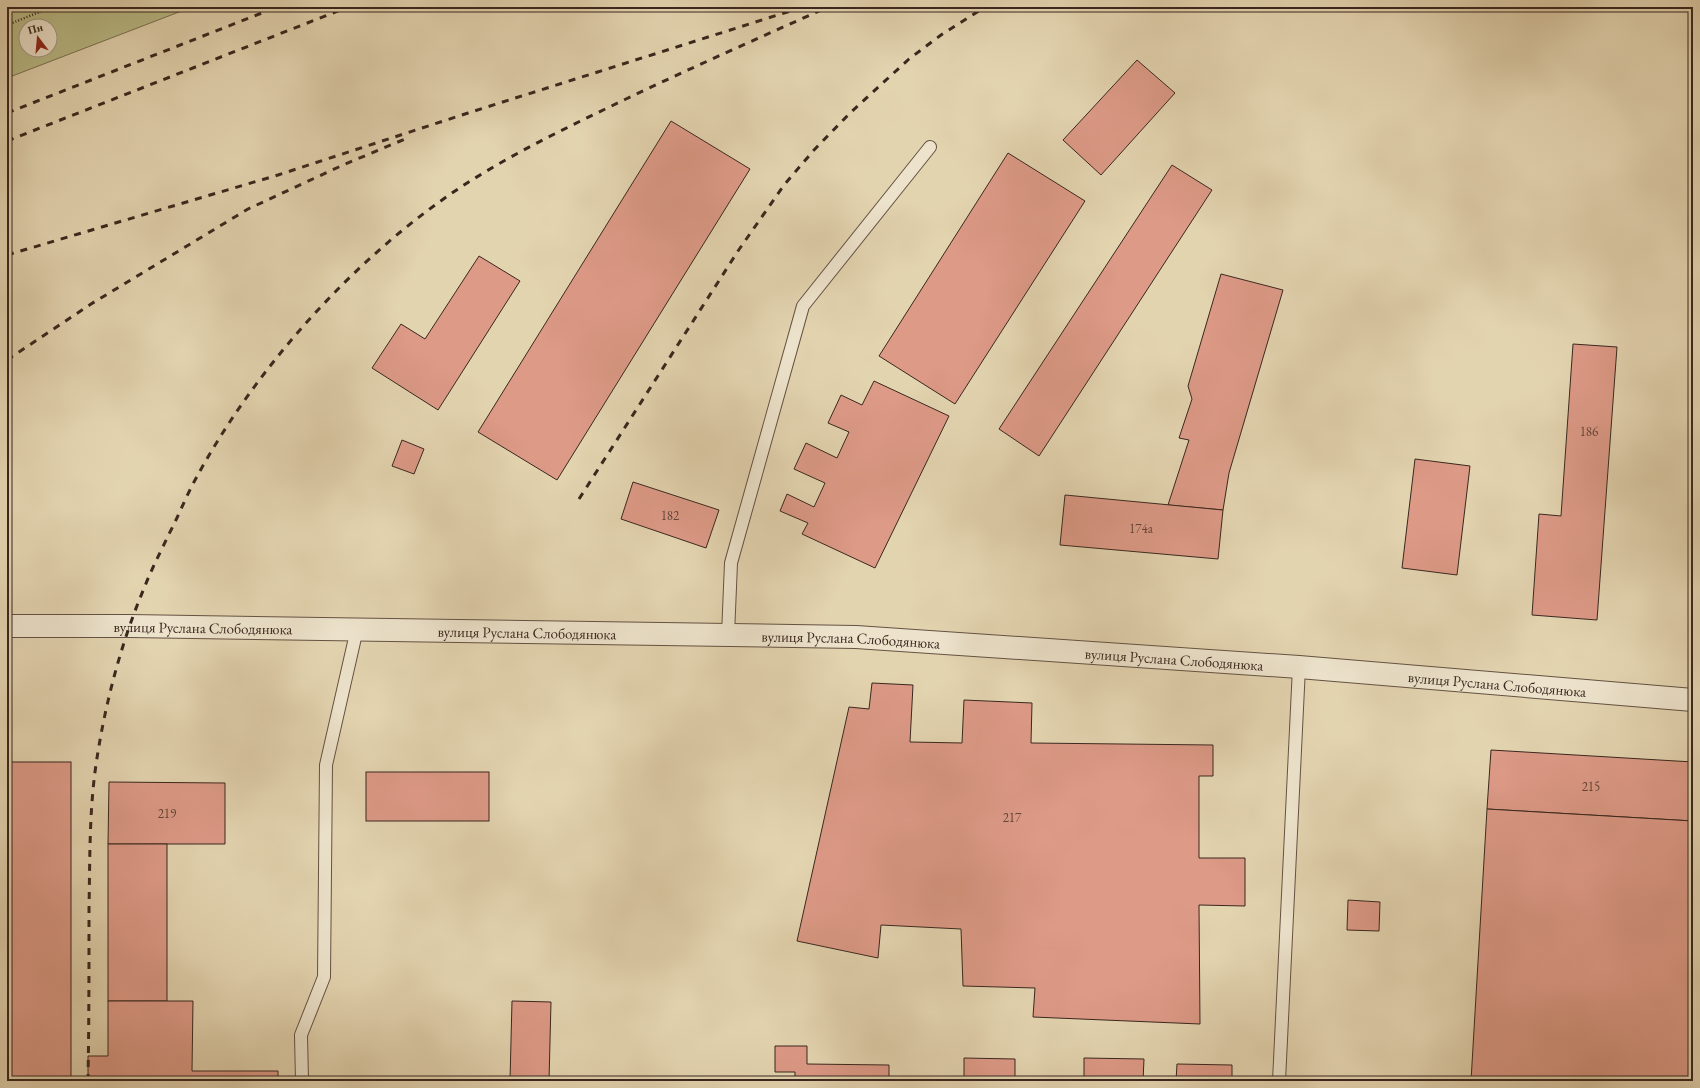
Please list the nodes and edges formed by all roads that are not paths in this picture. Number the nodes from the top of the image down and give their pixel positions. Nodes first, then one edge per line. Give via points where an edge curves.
1 (930, 147) dead end
2 (7, 626) edge
3 (357, 629) junction
4 (728, 635) junction
5 (1299, 668) junction
6 (1693, 700) edge
7 (302, 1081) edge
8 (1279, 1081) edge

1 - 4 lane via 803,306 732,563
2 - 3 street, вулиця Руслана Слободянюка
3 - 4 street, вулиця Руслана Слободянюка
3 - 7 lane via 326,765 324,978 301,1035
4 - 5 street, вулиця Руслана Слободянюка via 856,637
5 - 6 street, вулиця Руслана Слободянюка
5 - 8 lane

